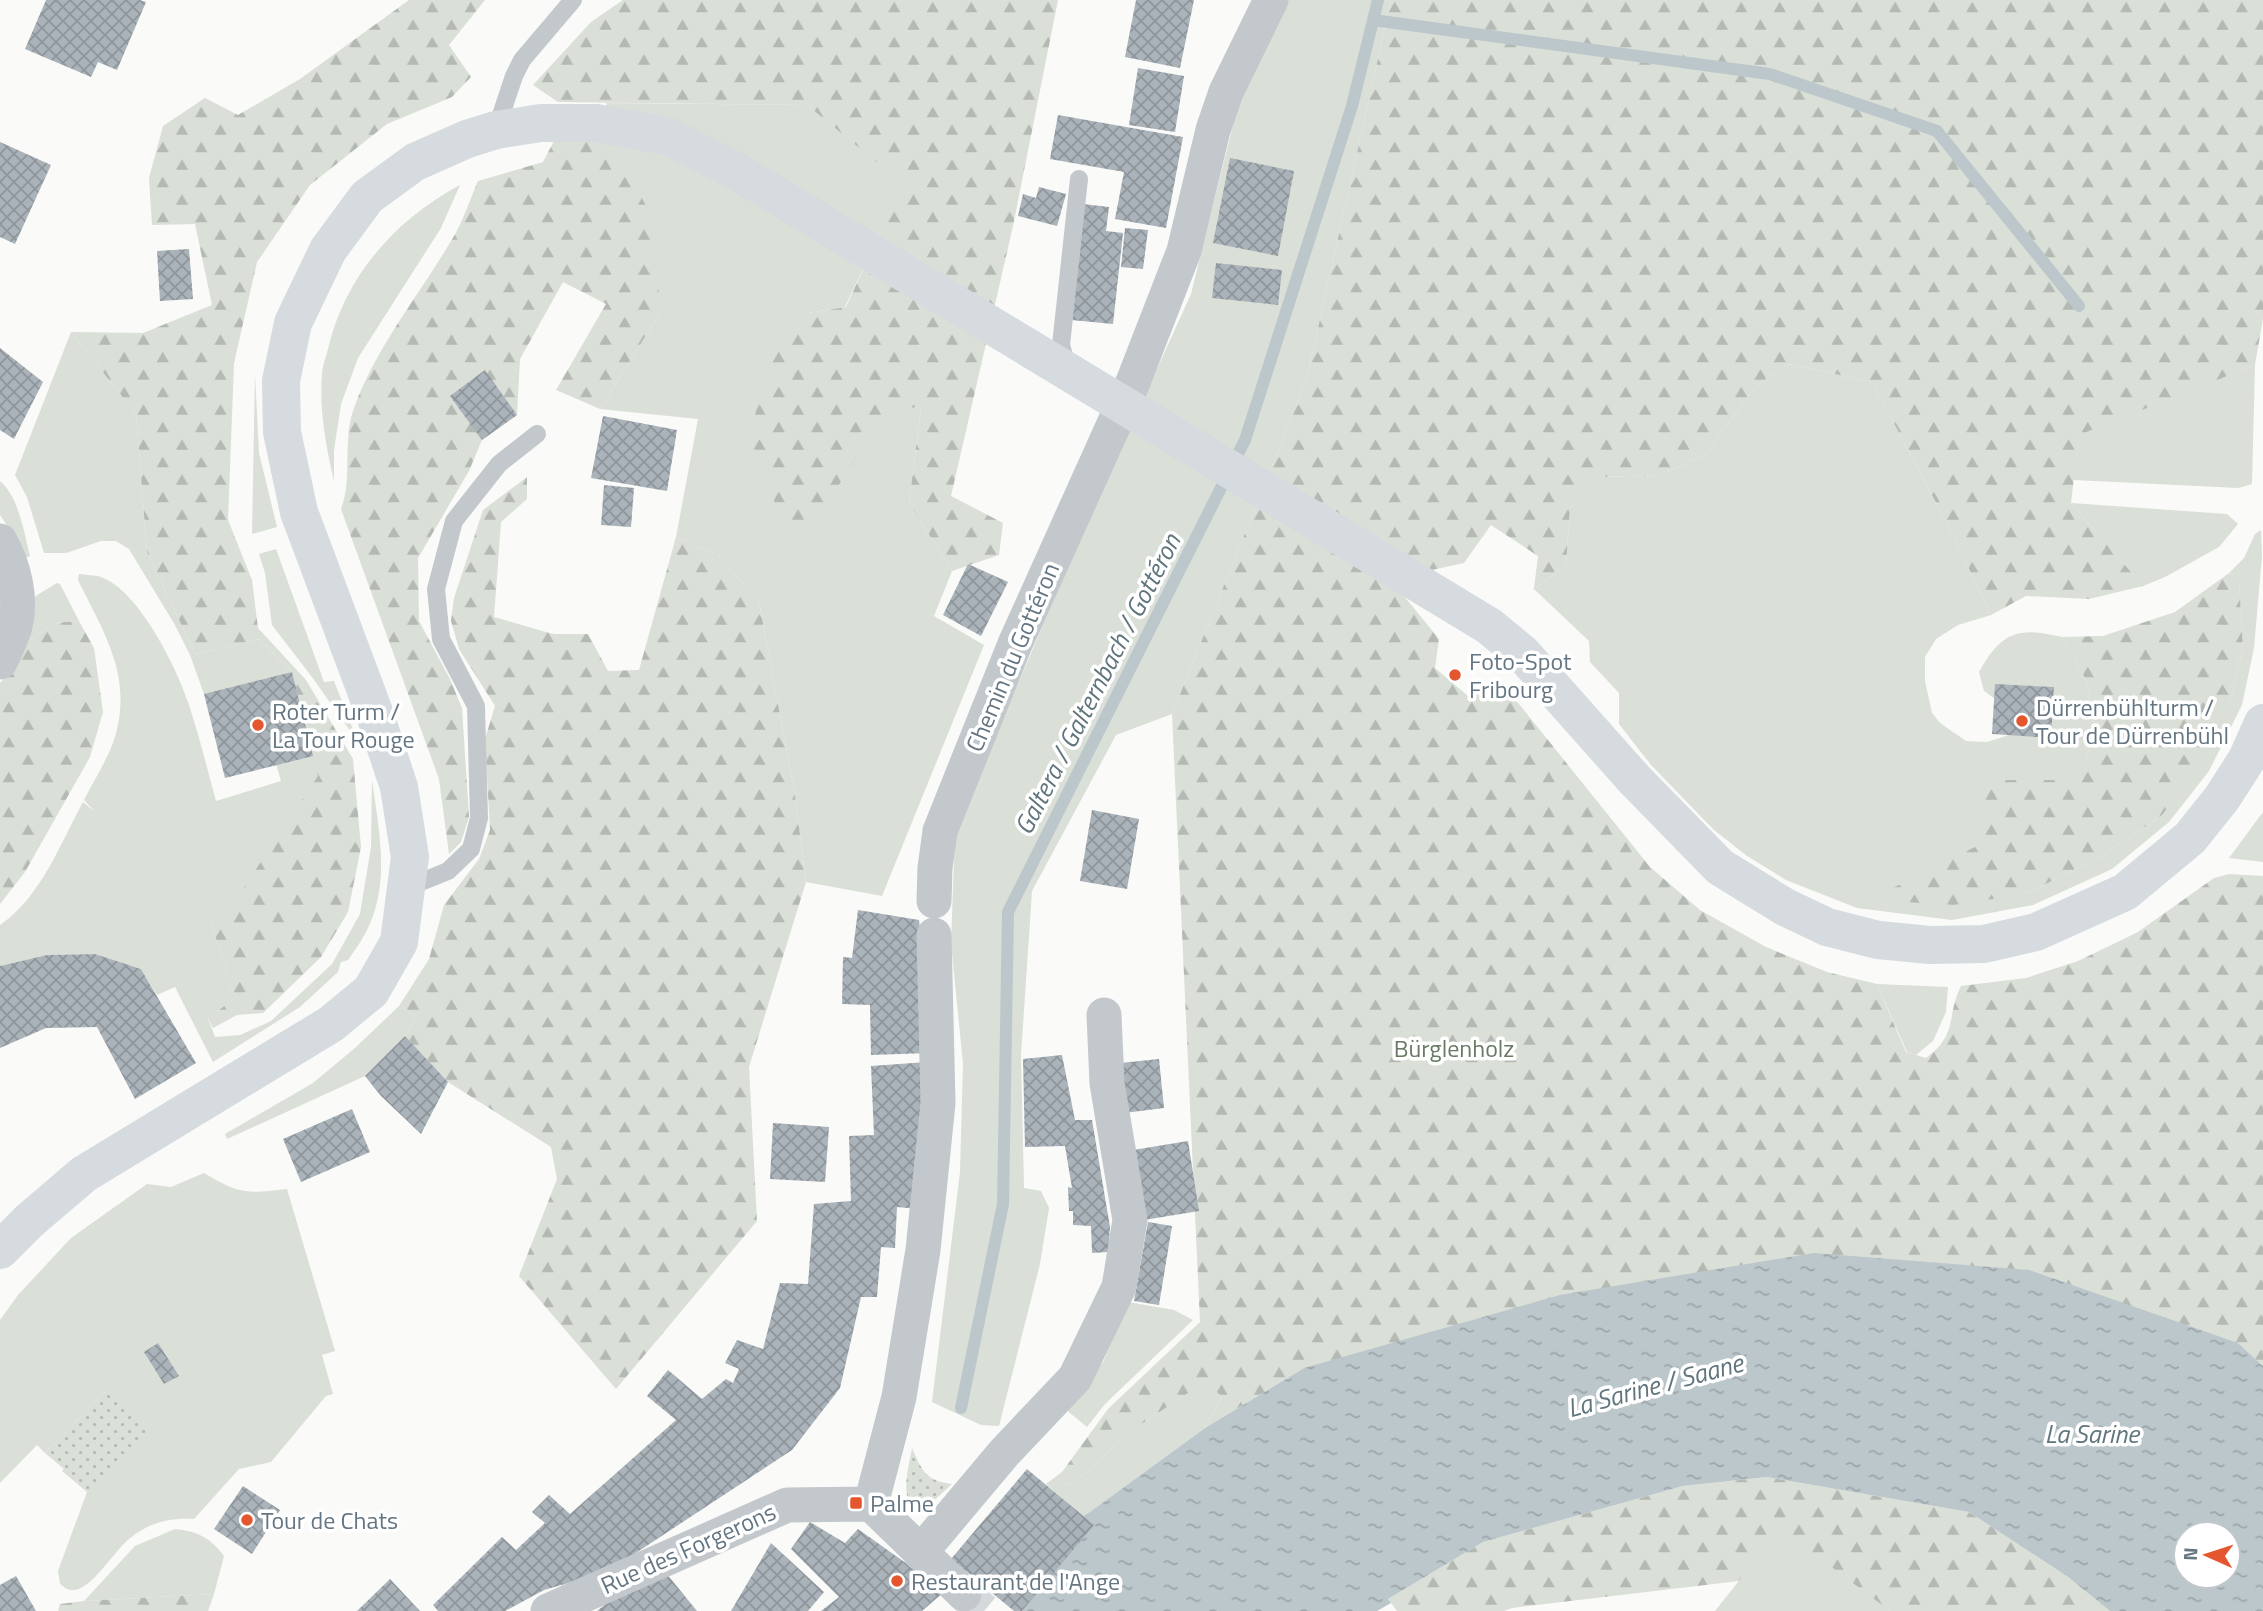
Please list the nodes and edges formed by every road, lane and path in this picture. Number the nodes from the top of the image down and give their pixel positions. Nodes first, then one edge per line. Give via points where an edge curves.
1 (573, 0) edge
2 (1270, 0) edge
3 (496, 130) junction
4 (1079, 179) dead end
5 (1116, 419) junction
6 (537, 434) dead end
7 (0, 541) edge
8 (0, 662) edge
9 (2263, 723) edge
10 (406, 888) junction
11 (1104, 1016) dead end
12 (0, 1250) edge
13 (871, 1504) junction
14 (920, 1553) junction
15 (964, 1594) tunnel mouth
16 (548, 1611) edge

1 - 3 lane via 522,60
2 - 5 street, Chemin du Gottéron via 1226,92 1184,251
3 - 9 main road via 541,123 596,123 667,136 736,171 1489,626 1523,654 1720,867 1827,927 1878,940 1984,944 2036,932 2125,892 2190,838 2247,759
3 - 10 main road via 415,162 367,197 328,250 293,323 281,381 282,432 299,512 400,787 410,857
4 - 5 lane via 1060,345 1074,386
5 - 13 street, Chemin du Gottéron via 1016,644 940,831 934,918 938,1103 923,1250 898,1397
6 - 10 lane via 499,464 454,521 436,589 441,639 476,706 479,818 471,849 448,871
7 - 8 street via 18,592 15,626
10 - 12 main road via 399,942 371,991 331,1024 84,1174
11 - 14 street via 1107,1083 1130,1220 1119,1287 1074,1378
13 - 14 street
13 - 16 street, Rue des Forgerons via 787,1505
14 - 15 street

